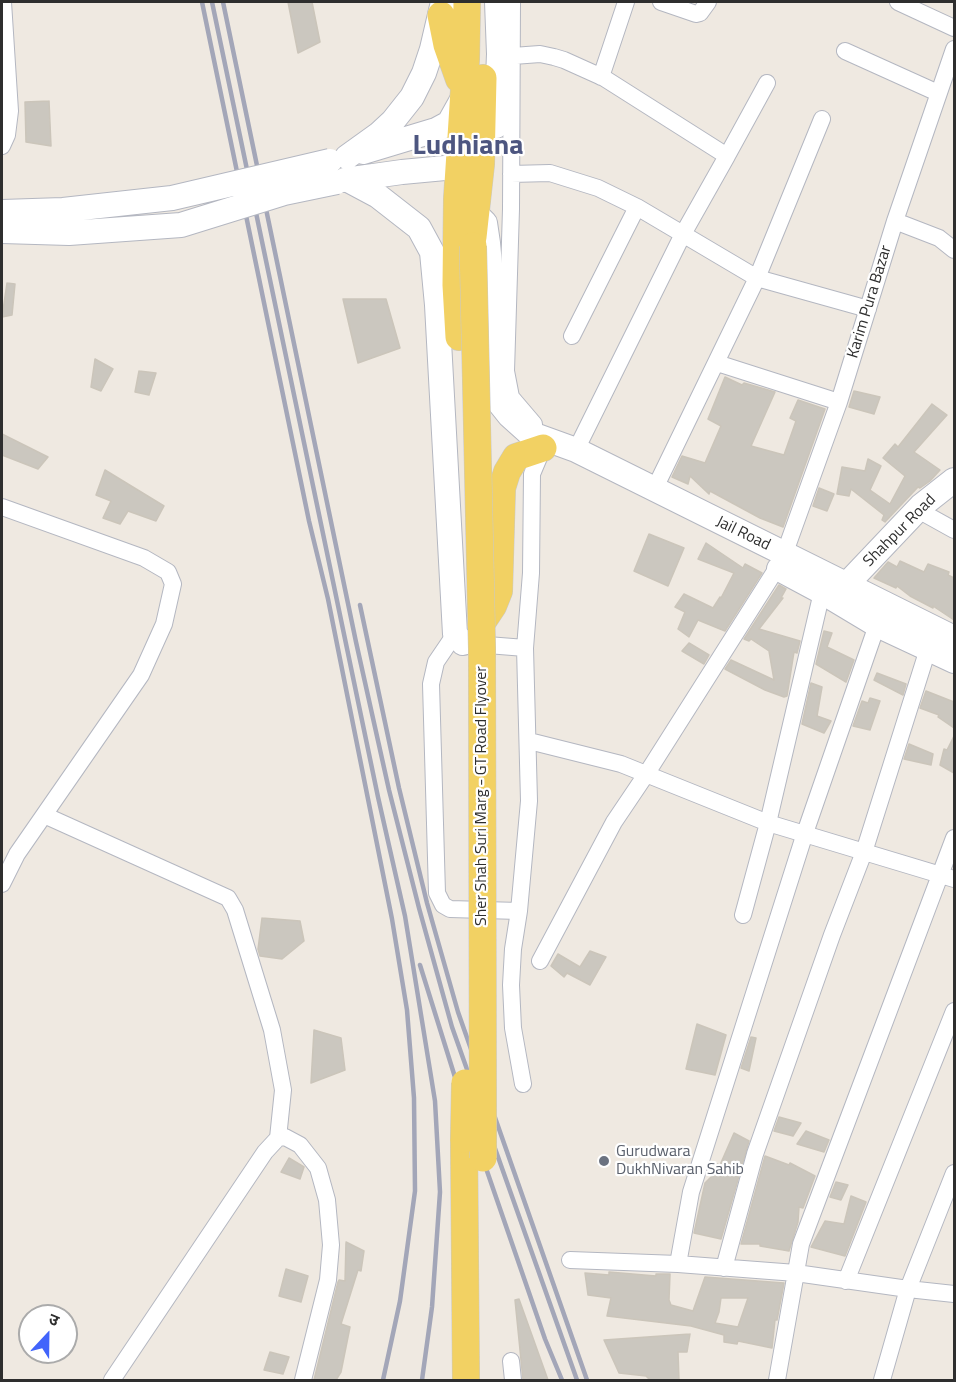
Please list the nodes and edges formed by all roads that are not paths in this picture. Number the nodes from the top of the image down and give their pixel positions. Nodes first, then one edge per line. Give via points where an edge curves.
1 (3, 2) edge
2 (466, 2) edge
3 (483, 2) edge
4 (497, 2) edge
5 (513, 2) edge
6 (626, 2) edge
7 (661, 2) edge
8 (708, 2) edge
9 (898, 2) edge
10 (442, 8) edge
11 (954, 28) edge
12 (954, 49) edge
13 (846, 51) dead end
14 (513, 56) junction
15 (4, 61) edge
16 (601, 77) junction
17 (767, 83) dead end
18 (938, 93) junction
19 (464, 94) junction
20 (6, 111) edge
21 (822, 119) dead end
22 (496, 126) joint
23 (462, 137) junction
24 (2, 146) edge
25 (727, 156) junction
26 (348, 164) junction
27 (470, 166) junction
28 (511, 174) junction
29 (637, 207) junction
30 (2, 212) edge
31 (474, 212) junction
32 (895, 221) junction
33 (2, 231) edge
34 (683, 234) junction
35 (954, 250) edge
36 (758, 278) junction
37 (447, 304) junction
38 (868, 309) junction
39 (572, 336) dead end
40 (717, 363) junction
41 (838, 402) junction
42 (576, 450) junction
43 (526, 452) junction
44 (954, 480) edge
45 (654, 490) junction
46 (2, 507) edge
47 (918, 510) junction
48 (954, 530) edge
49 (781, 561) junction
50 (847, 585) junction
51 (822, 592) junction
52 (877, 625) junction
53 (466, 634) junction
54 (954, 638) edge
55 (525, 648) junction
56 (928, 649) junction
57 (954, 662) edge
58 (529, 741) junction
59 (647, 773) junction
60 (44, 815) junction
61 (768, 823) junction
62 (805, 833) junction
63 (954, 838) edge
64 (864, 852) junction
65 (948, 877) edge
66 (2, 884) edge
67 (519, 911) junction
68 (743, 915) dead end
69 (540, 961) dead end
70 (954, 1011) edge
71 (523, 1084) dead end
72 (278, 1138) junction
73 (954, 1173) edge
74 (570, 1260) dead end
75 (678, 1264) junction
76 (724, 1268) junction
77 (796, 1273) junction
78 (846, 1281) junction
79 (908, 1289) junction
80 (954, 1294) edge
81 (511, 1361) dead end
82 (112, 1380) edge
83 (303, 1380) edge
84 (466, 1380) edge
85 (484, 1380) edge
86 (513, 1380) edge
87 (777, 1380) edge
88 (882, 1380) edge

1 - 15 street
2 - 19 main road
3 - 27 main road
4 - 22 street
5 - 14 street
6 - 16 street
7 - 8 street via 696,14
9 - 11 street
10 - 19 main road via 447,45
10 - 26 street via 424,73 412,98 393,122
12 - 18 street, Karim Pura Bazar
13 - 18 street
14 - 16 street via 554,57
14 - 28 street
15 - 20 street
16 - 25 street
17 - 25 street
18 - 32 street, Karim Pura Bazar
19 - 23 main road
19 - 26 street via 448,123
20 - 24 street via 7,135
21 - 36 street
22 - 27 main road via 496,139
23 - 26 street
23 - 27 main road
25 - 34 street
26 - 27 street via 402,172
26 - 30 street, bridge via 172,198 91,208
26 - 33 street, bridge via 284,193 181,225 69,233
26 - 37 street via 378,196 419,228 432,252
27 - 31 main road, Sher Shah Suri Marg - GT Road Flyover
27 - 37 main road, Sher Shah Suri Marg - GT Road Flyover via 457,199
28 - 29 street via 550,173 570,178
28 - 43 street via 507,371 511,397 534,424
29 - 34 street
29 - 39 street
31 - 43 street via 485,223 489,252 497,400 509,415
31 - 53 main road, Sher Shah Suri Marg - GT Road Flyover, bridge
32 - 35 street via 939,238
32 - 38 street, Karim Pura Bazar
34 - 36 street
34 - 42 street
36 - 38 street
36 - 40 street
37 - 53 street
37 - 84 main road, Sher Shah Suri Marg - GT Road Flyover, bridge via 466,647
38 - 41 street, Karim Pura Bazar
40 - 41 street
40 - 45 street
41 - 49 street, Karim Pura Bazar
42 - 43 street, Jail Road
42 - 45 street, Jail Road
43 - 49 street, Jail Road via 591,476 728,542
43 - 53 main road via 502,488 499,591 493,606
43 - 55 street via 532,474
44 - 47 street, Shahpur Road
45 - 49 street, Jail Road
46 - 60 street via 144,558 168,572 173,584 164,624 141,675
47 - 48 street
47 - 50 street, Shahpur Road
49 - 50 street, Jail Road
49 - 51 street, Jail Road
49 - 59 street, Karim Pura Bazar
50 - 54 street, Jail Road
51 - 52 street, Jail Road
51 - 61 street
52 - 56 street, Jail Road
52 - 62 street
53 - 55 street
53 - 67 street via 436,662 432,675 437,893 442,905 450,909
53 - 85 main road, Sher Shah Suri Marg - GT Road Flyover, bridge
55 - 58 street
56 - 57 street, Jail Road
56 - 64 street
58 - 59 street
58 - 67 street via 529,801
59 - 61 street
59 - 69 street, Karim Pura Bazar via 614,822
60 - 66 street
60 - 72 street via 228,898 272,1030 284,1090
61 - 62 street
61 - 68 street
62 - 64 street
62 - 75 street via 691,1192
63 - 65 street
64 - 65 street
64 - 76 street via 755,1154
65 - 77 street via 809,1223
67 - 71 street via 511,985 513,1028
70 - 78 street
72 - 82 street
72 - 83 street via 292,1140 307,1152 318,1168 327,1200 331,1245 328,1280
73 - 79 street
74 - 75 street
75 - 76 street
76 - 77 street
77 - 78 street
77 - 87 street
78 - 79 street
79 - 80 street
79 - 88 street
81 - 86 street

